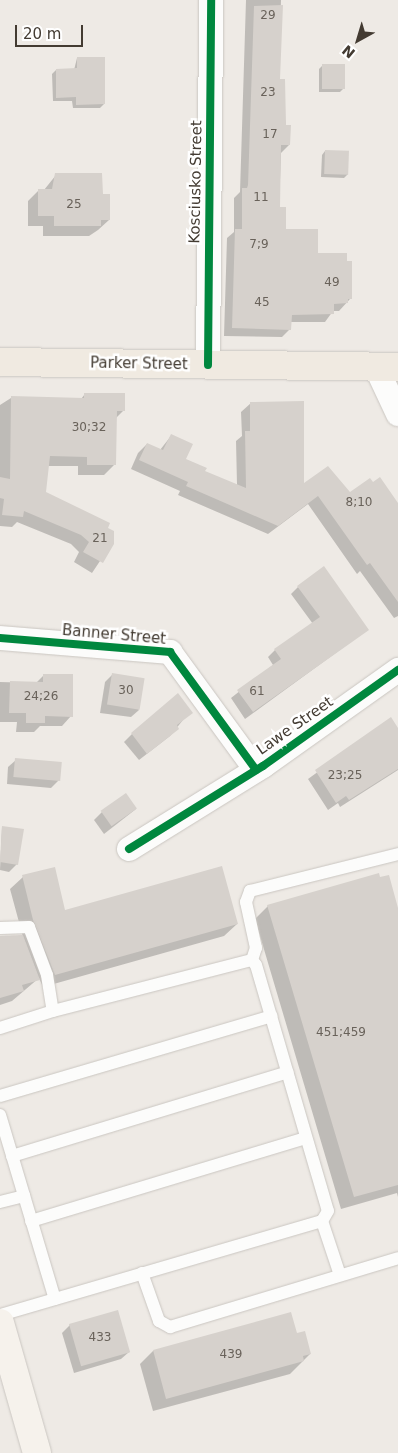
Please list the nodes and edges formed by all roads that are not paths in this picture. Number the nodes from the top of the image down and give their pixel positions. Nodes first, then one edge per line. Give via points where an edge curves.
1 (211, 0) edge
2 (0, 362) edge
3 (208, 364) junction
4 (387, 367) edge
5 (398, 414) edge
6 (0, 638) edge
7 (398, 670) edge
8 (256, 770) junction
9 (129, 849) dead end
10 (398, 854) edge
11 (0, 928) edge
12 (252, 960) junction
13 (53, 1011) junction
14 (271, 1016) junction
15 (0, 1028) edge
16 (288, 1072) junction
17 (0, 1096) edge
18 (0, 1115) edge
19 (306, 1138) junction
20 (12, 1156) junction
21 (24, 1196) junction
22 (0, 1202) edge
23 (31, 1221) junction
24 (322, 1221) junction
25 (398, 1258) edge
26 (142, 1273) junction
27 (340, 1275) junction
28 (54, 1299) junction
29 (0, 1314) edge
30 (0, 1323) edge
31 (38, 1453) edge

1 - 3 street, Kosciusko Street
2 - 3 main road, Parker Street
3 - 4 main road, Parker Street
4 - 5 street
6 - 8 street, Banner Street via 170,652
7 - 8 street, Lawe Street
8 - 9 street, Lawe Street
10 - 12 lane via 250,891 246,902 256,948
11 - 13 lane via 29,927 47,975
12 - 13 lane
12 - 14 lane
13 - 15 lane
14 - 16 lane
14 - 17 lane
16 - 19 lane
16 - 20 lane
18 - 20 lane
19 - 23 lane
19 - 24 lane via 328,1211
20 - 21 lane
21 - 22 lane
21 - 23 lane
23 - 28 lane
24 - 26 lane
24 - 27 lane
25 - 27 lane
26 - 27 lane via 160,1320 170,1327
26 - 28 lane
28 - 29 lane
30 - 31 main road

